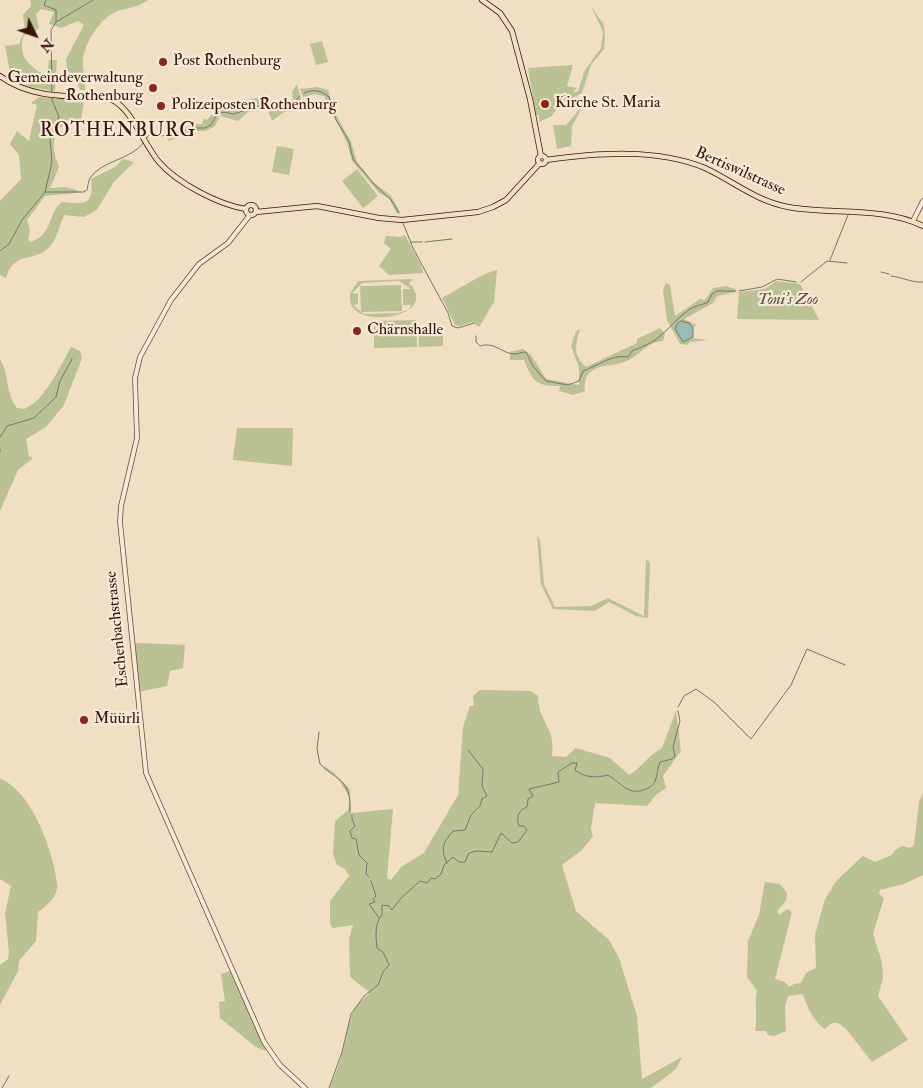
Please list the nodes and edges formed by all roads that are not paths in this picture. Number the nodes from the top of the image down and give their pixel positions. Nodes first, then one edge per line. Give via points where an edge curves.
1 (482, 0) edge
2 (0, 76) edge
3 (541, 156) junction
4 (546, 160) junction
5 (540, 163) junction
6 (923, 201) edge
7 (246, 209) junction
8 (256, 212) junction
9 (250, 215) junction
10 (913, 221) junction
11 (923, 226) edge
12 (305, 1088) edge

1 - 3 main road via 500,13 513,33
2 - 7 main road via 37,93 109,98 119,102 164,168 186,184
3 - 4 main road
3 - 5 main road
4 - 5 main road, Bertiswilstrasse
4 - 10 main road, Bertiswilstrasse via 636,155 677,159 706,169 771,203 794,208 884,214
5 - 8 main road via 509,198 478,212 400,220 327,207
6 - 10 street
7 - 8 main road via 253,205
7 - 9 main road
8 - 9 main road
9 - 12 street, Eschenbachstrasse via 228,243 202,261 177,292 140,357 135,378 137,438 120,522 146,773 247,1005 273,1056
10 - 11 main road, Bertiswilstrasse

